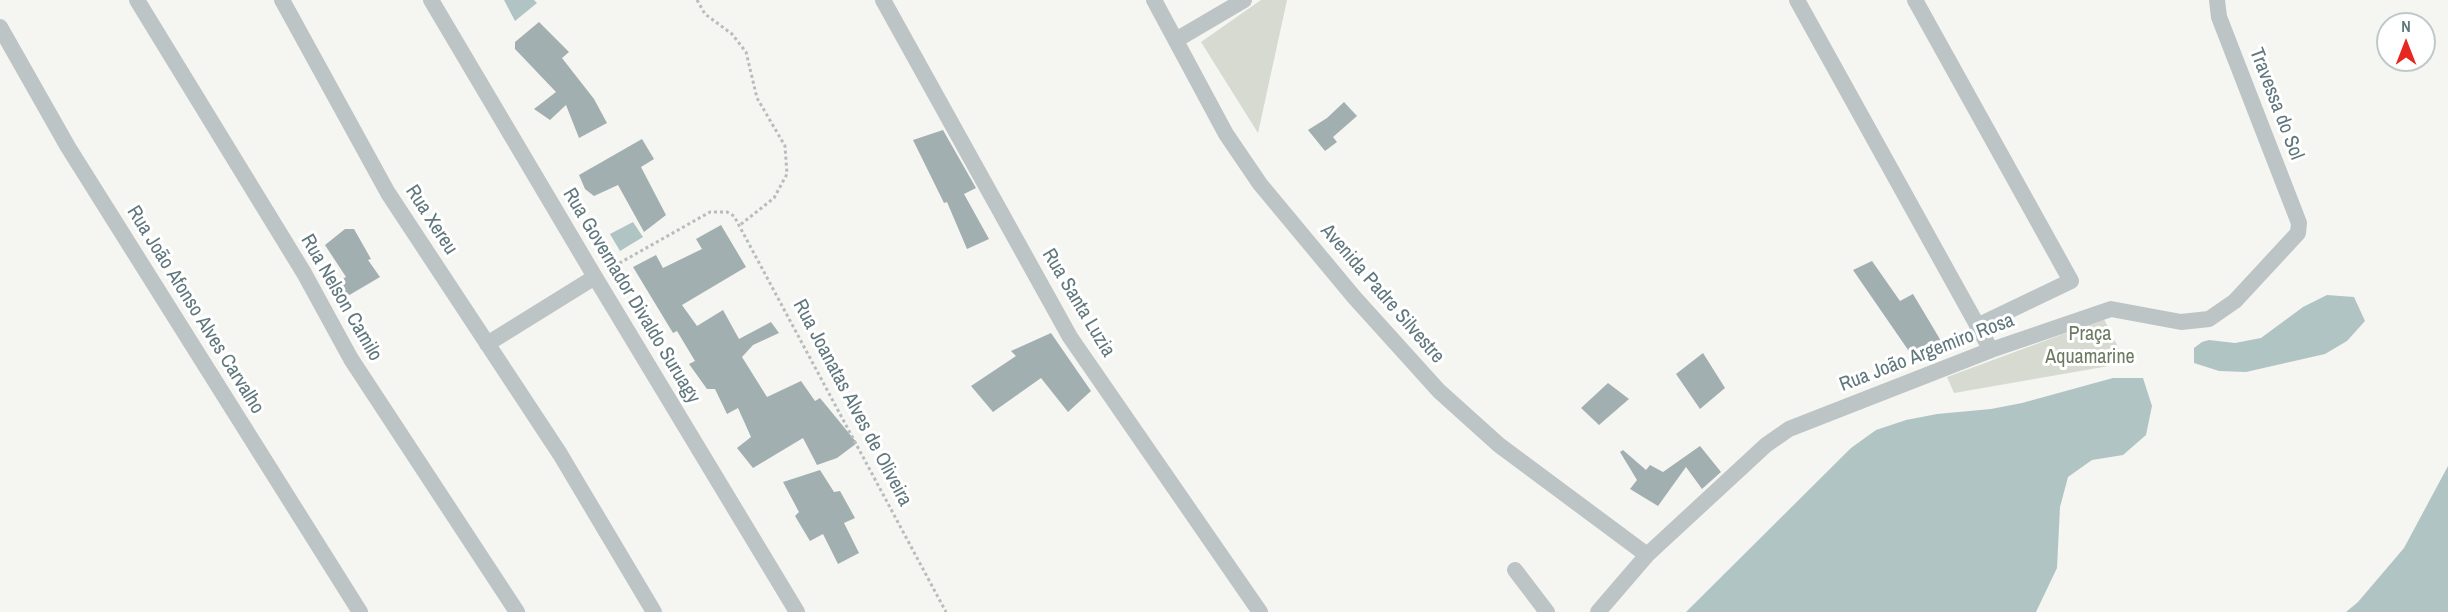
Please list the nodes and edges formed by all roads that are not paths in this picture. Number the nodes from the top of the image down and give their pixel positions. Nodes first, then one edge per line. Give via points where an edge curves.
1 (137, 0) edge
2 (282, 0) edge
3 (431, 0) edge
4 (883, 0) edge
5 (1154, 0) edge
6 (1244, 0) edge
7 (1797, 0) edge
8 (1915, 0) edge
9 (2217, 0) edge
10 (0, 27) edge
11 (1176, 40) junction
12 (2300, 223) joint
13 (595, 277) junction
14 (1977, 326) junction
15 (487, 344) junction
16 (1991, 350) junction
17 (1647, 555) junction
18 (1515, 570) dead end
19 (360, 612) edge
20 (517, 612) edge
21 (654, 612) edge
22 (797, 612) edge
23 (1260, 612) edge
24 (1547, 612) edge
25 (1598, 612) edge

1 - 20 street, Rua Nelson Camilo via 304,273 351,359
2 - 15 street, Rua Xereu via 388,193
3 - 13 street, Rua Governador Divaldo Suruagy
4 - 23 street, Rua Santa Luzia via 1070,337
5 - 11 street, Avenida Padre Silvestre
6 - 11 street
7 - 14 street
8 - 14 street via 2072,281
9 - 12 street, Travessa do Sol via 2219,17
10 - 19 street, Rua João Afonso Alves Carvalho via 68,147
11 - 17 street, Avenida Padre Silvestre via 1226,134 1260,184 1439,391 1499,445
12 - 16 street, Rua João Argemiro Rosa via 2298,233 2235,301 2208,319 2181,322 2111,309
13 - 15 street
13 - 22 street, Rua Governador Divaldo Suruagy
14 - 16 street
15 - 21 street, Rua Xereu via 560,454
16 - 17 street, Rua João Argemiro Rosa via 1789,429 1766,445
17 - 25 street, Rua João Argemiro Rosa
18 - 24 street

